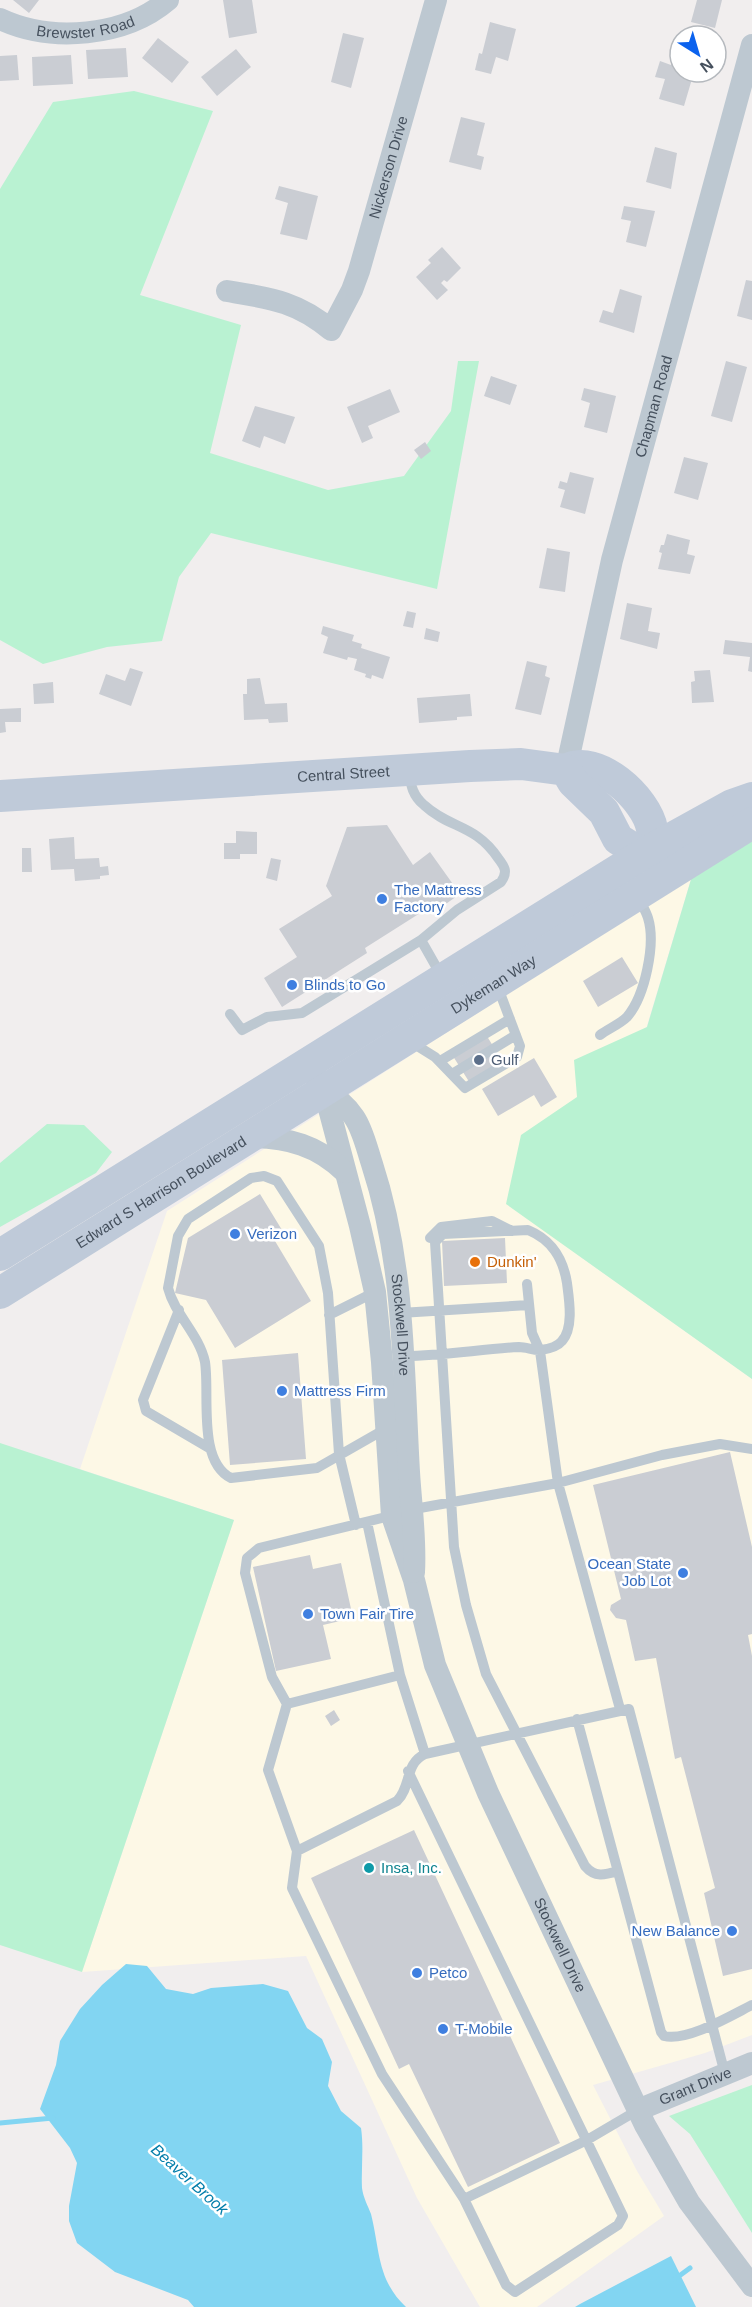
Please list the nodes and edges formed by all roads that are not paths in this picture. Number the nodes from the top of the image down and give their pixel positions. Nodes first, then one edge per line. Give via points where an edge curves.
1 (168, 0) edge
2 (436, 0) edge
3 (0, 19) edge
4 (752, 45) edge
5 (227, 291) dead end
6 (409, 769) junction
7 (566, 770) junction
8 (0, 796) edge
9 (752, 798) edge
10 (752, 823) edge
11 (655, 864) junction
12 (637, 894) junction
13 (421, 940) junction
14 (443, 978) junction
15 (496, 982) junction
16 (230, 1014) dead end
17 (510, 1018) junction
18 (516, 1035) junction
19 (600, 1035) dead end
20 (406, 1039) junction
21 (440, 1061) junction
22 (307, 1062) junction
23 (452, 1074) junction
24 (324, 1090) junction
25 (251, 1137) junction
26 (345, 1172) junction
27 (0, 1255) edge
28 (527, 1284) dead end
29 (375, 1292) junction
30 (0, 1293) edge
31 (529, 1305) junction
32 (179, 1310) junction
33 (439, 1312) junction
34 (400, 1313) junction
35 (329, 1315) junction
36 (540, 1351) junction
37 (405, 1356) junction
38 (442, 1356) junction
39 (397, 1427) junction
40 (209, 1449) junction
41 (752, 1449) edge
42 (339, 1454) junction
43 (558, 1483) junction
44 (450, 1501) junction
45 (402, 1512) junction
46 (361, 1523) junction
47 (400, 1675) junction
48 (287, 1704) junction
49 (620, 1709) junction
50 (577, 1719) junction
51 (515, 1733) junction
52 (466, 1745) junction
53 (425, 1754) junction
54 (408, 1771) junction
55 (297, 1851) junction
56 (617, 1871) junction
57 (752, 2005) edge
58 (713, 2025) junction
59 (752, 2063) edge
60 (726, 2075) junction
61 (638, 2110) junction
62 (587, 2140) junction
63 (464, 2199) junction
64 (752, 2286) edge

1 - 3 street, Brewster Road via 131,22 82,32 33,30
2 - 5 street, Nickerson Drive via 359,271 331,330 298,307
4 - 7 street, Chapman Road via 612,560
6 - 7 main road, Central Street via 522,764
6 - 8 main road, Central Street
6 - 13 lane via 411,788 424,806 483,838 506,868 501,882 453,913
7 - 11 main road via 603,813 618,839
9 - 11 main road via 732,805
10 - 11 main road
11 - 12 main road, Dykeman Way
11 - 14 main road
12 - 15 main road, Dykeman Way
12 - 19 lane via 648,919 651,949 644,979 626,1018
13 - 14 lane
13 - 16 lane via 298,1015 267,1017 242,1030
14 - 22 main road
15 - 17 lane
15 - 20 main road, Dykeman Way
17 - 18 lane
17 - 21 lane
18 - 23 lane
18 - 23 lane via 519,1055 469,1087
20 - 21 lane
20 - 24 main road, Dykeman Way
21 - 23 lane
22 - 24 street, Stockwell Drive
22 - 27 main road
24 - 25 main road, Edward S Harrison Boulevard
24 - 26 street, Stockwell Drive
24 - 34 street, Stockwell Drive via 341,1101 356,1119 370,1157 393,1242
25 - 26 street via 306,1145
25 - 30 main road, Edward S Harrison Boulevard
26 - 29 street, Stockwell Drive
28 - 31 lane
29 - 35 lane
29 - 39 street, Stockwell Drive
31 - 33 lane
31 - 36 lane via 532,1333
32 - 35 lane via 167,1283 178,1236 188,1219 251,1178 271,1177 281,1186 319,1246
32 - 40 lane via 205,1362
32 - 40 lane via 143,1406
33 - 34 lane
33 - 36 lane via 435,1242 443,1234 528,1230 540,1235 564,1267 569,1314 561,1342
33 - 38 lane
34 - 37 street, Stockwell Drive
35 - 42 lane
36 - 38 lane via 520,1347
36 - 43 lane
37 - 38 lane
37 - 39 street, Stockwell Drive
38 - 44 lane
39 - 42 lane
39 - 45 street, Stockwell Drive
40 - 42 lane via 220,1471 231,1478 311,1469
41 - 43 lane via 720,1444
42 - 46 lane
43 - 44 lane
43 - 49 lane
44 - 45 lane
44 - 51 lane via 454,1547 466,1605 486,1674
45 - 46 lane
45 - 52 street, Stockwell Drive via 435,1665
46 - 47 lane
46 - 48 lane via 259,1548 247,1558 245,1573 272,1677
47 - 48 lane
47 - 53 lane
48 - 55 lane via 268,1770
49 - 50 lane
49 - 58 lane via 631,1713
50 - 51 lane
50 - 56 lane
51 - 52 lane
51 - 56 lane via 585,1866 599,1875
52 - 53 lane
52 - 61 street, Stockwell Drive
53 - 54 lane
54 - 55 lane via 406,1787 396,1801
54 - 62 lane
55 - 63 lane via 292,1888 382,2074
56 - 58 lane via 661,2032 673,2037
57 - 58 lane
58 - 60 lane
59 - 60 street, Grant Drive
60 - 61 street, Grant Drive
61 - 62 lane
61 - 64 street, Stockwell Drive via 689,2202
62 - 63 lane
62 - 63 lane via 623,2219 519,2290 511,2291 506,2285

